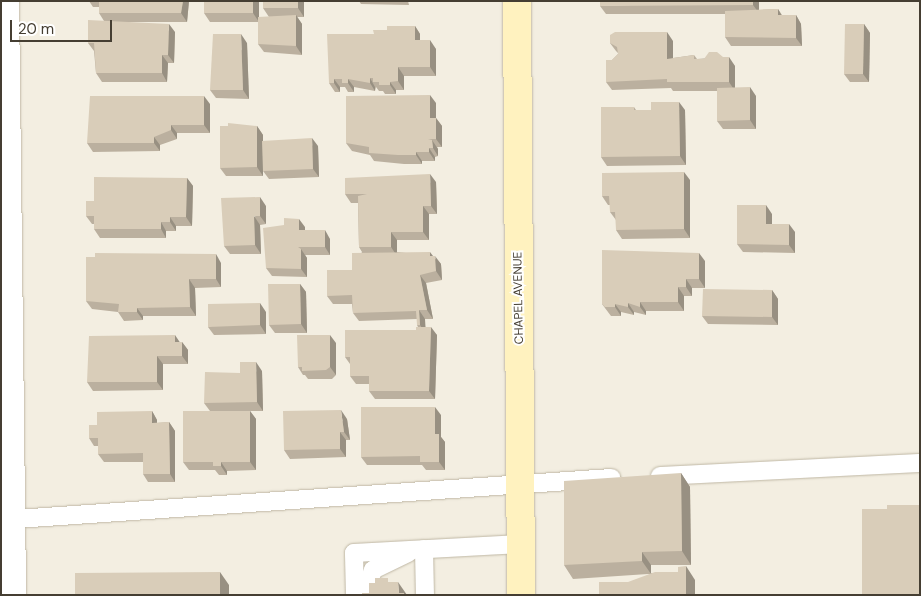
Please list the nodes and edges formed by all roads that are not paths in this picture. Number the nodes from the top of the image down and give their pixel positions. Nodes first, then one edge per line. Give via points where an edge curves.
1 (5, 1) edge
2 (517, 1) edge
3 (920, 463) edge
4 (521, 482) junction
5 (6, 519) edge
6 (521, 544) junction
7 (420, 549) junction
8 (12, 595) edge
9 (355, 595) edge
10 (364, 595) edge
11 (425, 595) edge
12 (521, 595) edge

1 - 5 street
2 - 4 street, CHAPEL AVENUE
3 - 4 lane
4 - 5 lane
4 - 6 street, CHAPEL AVENUE
5 - 8 street
6 - 7 lane
6 - 12 street, CHAPEL AVENUE
7 - 9 lane via 354,553
7 - 10 lane via 373,570
7 - 11 lane

